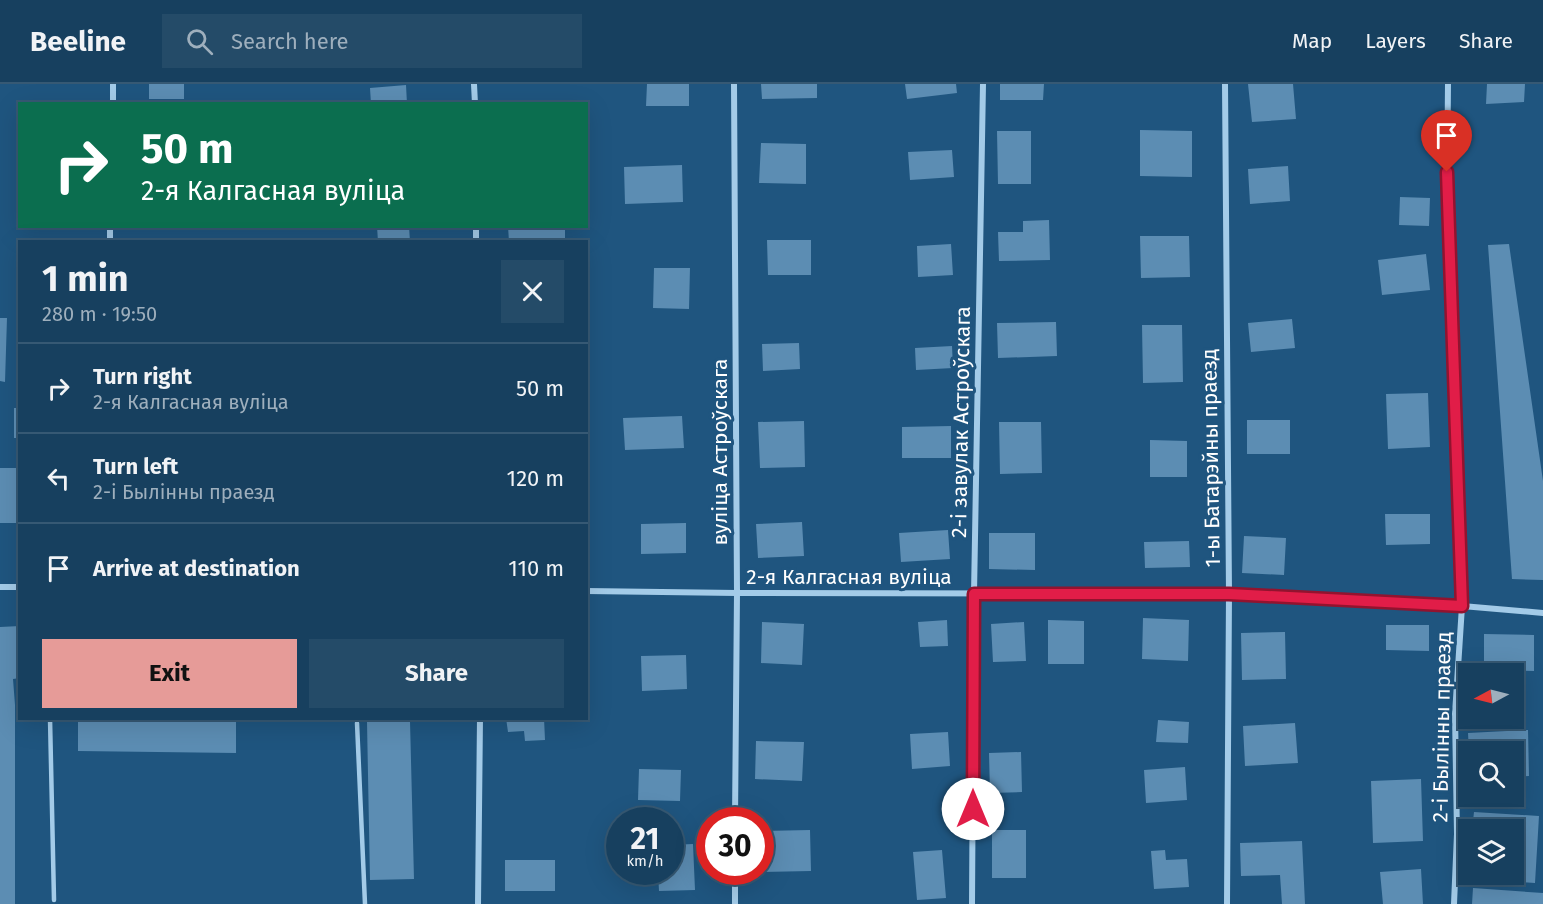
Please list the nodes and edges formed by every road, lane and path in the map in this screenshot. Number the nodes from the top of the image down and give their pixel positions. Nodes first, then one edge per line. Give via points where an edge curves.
1 (113, 84) edge
2 (474, 84) edge
3 (734, 84) edge
4 (983, 84) edge
5 (1225, 84) edge
6 (1448, 84) edge
7 (113, 102) edge
8 (475, 102) edge
9 (0, 587) edge
10 (18, 587) edge
11 (588, 591) edge
12 (737, 593) junction
13 (974, 594) junction
14 (1229, 594) junction
15 (1462, 606) junction
16 (1543, 613) edge
17 (50, 720) edge
18 (480, 720) edge
19 (357, 723) dead end
20 (735, 807) edge
21 (735, 885) edge
22 (54, 900) dead end
23 (365, 904) edge
24 (478, 904) edge
25 (735, 904) edge
26 (972, 904) edge
27 (1227, 904) edge
28 (1454, 904) edge

1 - 7 street
2 - 8 street
3 - 12 street, вуліца Астроўскага
4 - 13 street, 2-і завулак Астроўскага
5 - 14 street, 1-ы Батарэйны праезд
6 - 15 street, 2-і Былінны праезд via 1447,194
9 - 10 street
11 - 12 street, 2-я Калгасная вуліца
12 - 13 street, 2-я Калгасная вуліца
12 - 20 street, вуліца Астроўскага
13 - 14 street, 2-я Калгасная вуліца
13 - 26 street, 2-і завулак Астроўскага
14 - 15 street, 2-я Калгасная вуліца
14 - 27 street, 1-ы Батарэйны праезд
15 - 16 street, 2-я Калгасная вуліца
15 - 28 street, 2-і Былінны праезд via 1455,714
17 - 22 lane
18 - 24 street
19 - 23 lane
21 - 25 street

